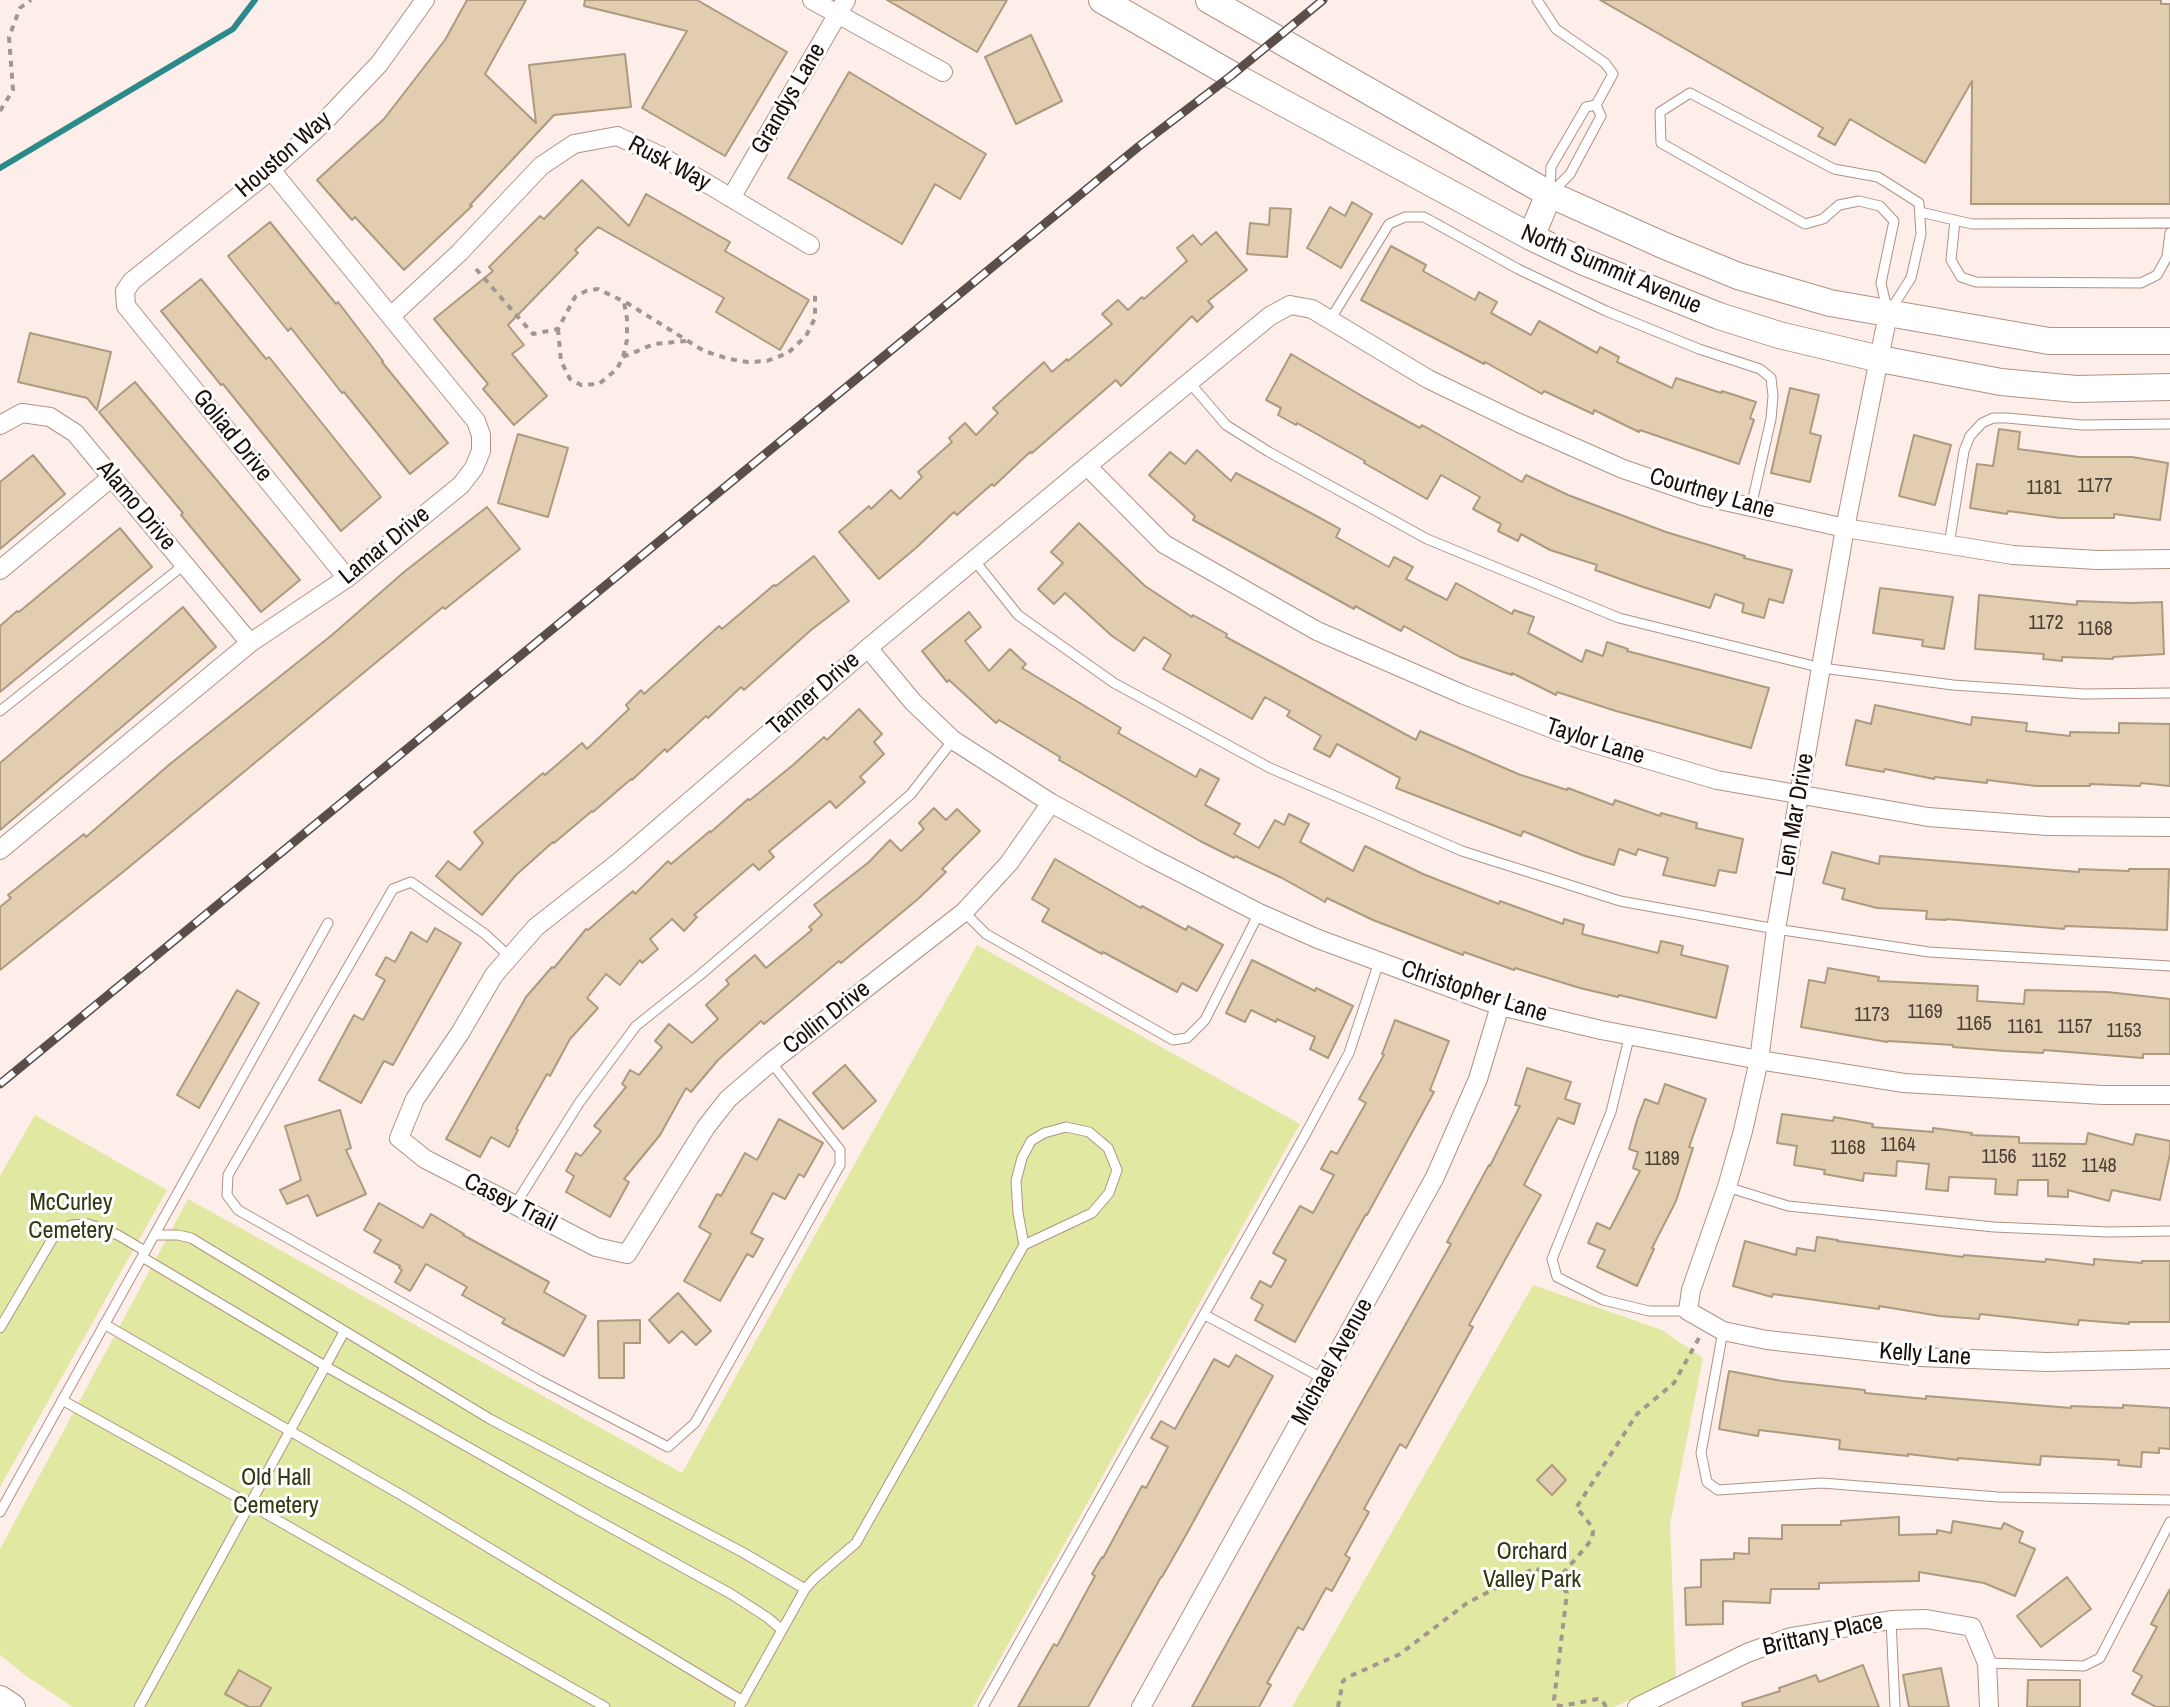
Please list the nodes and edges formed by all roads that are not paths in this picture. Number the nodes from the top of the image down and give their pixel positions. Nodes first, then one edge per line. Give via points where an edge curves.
1 (425, 0) edge
2 (812, 0) edge
3 (1102, 0) edge
4 (1209, 0) edge
5 (1537, 0) edge
6 (842, 7) edge
7 (943, 72) dead end
8 (1596, 105) junction
9 (271, 170) junction
10 (1549, 194) junction
11 (731, 198) junction
12 (1920, 212) junction
13 (1955, 220) junction
14 (2170, 223) edge
15 (2170, 233) edge
16 (1531, 237) junction
17 (810, 245) dead end
18 (125, 291) joint
19 (1290, 305) joint
20 (1888, 314) junction
21 (391, 316) junction
22 (1330, 320) junction
23 (2170, 341) edge
24 (1880, 359) junction
25 (1189, 382) junction
26 (2170, 387) edge
27 (2170, 424) edge
28 (0, 425) edge
29 (1087, 466) junction
30 (112, 477) junction
31 (1751, 507) junction
32 (1845, 528) junction
33 (1949, 545) junction
34 (2170, 559) edge
35 (974, 560) junction
36 (185, 564) junction
37 (0, 570) edge
38 (347, 578) junction
39 (250, 643) junction
40 (868, 648) junction
41 (1822, 668) junction
42 (2170, 693) edge
43 (0, 711) edge
44 (953, 740) junction
45 (1800, 795) junction
46 (1051, 803) junction
47 (2170, 827) edge
48 (0, 850) edge
49 (964, 912) junction
50 (1259, 913) junction
51 (328, 923) dead end
52 (1776, 929) junction
53 (510, 957) junction
54 (1379, 962) junction
55 (2170, 966) edge
56 (1500, 1006) junction
57 (1630, 1034) junction
58 (1759, 1060) junction
59 (771, 1062) junction
60 (2170, 1095) edge
61 (399, 1138) joint
62 (1727, 1187) junction
63 (515, 1205) junction
64 (2170, 1231) edge
65 (154, 1235) junction
66 (1024, 1245) junction
67 (144, 1254) junction
68 (627, 1254) joint
69 (1688, 1311) junction
70 (1205, 1315) junction
71 (104, 1324) junction
72 (0, 1328) edge
73 (1715, 1328) junction
74 (344, 1332) junction
75 (2170, 1359) edge
76 (325, 1366) junction
77 (1324, 1379) junction
78 (62, 1400) junction
79 (289, 1431) junction
80 (2170, 1500) edge
81 (249, 1504) junction
82 (0, 1512) edge
83 (2170, 1522) edge
84 (805, 1589) junction
85 (1891, 1620) junction
86 (782, 1630) junction
87 (1987, 1663) junction
88 (0, 1699) edge
89 (741, 1704) edge
90 (12, 1707) edge
91 (139, 1707) edge
92 (605, 1707) edge
93 (983, 1707) edge
94 (1141, 1707) edge
95 (1637, 1707) edge
96 (1895, 1707) edge
97 (1989, 1707) edge

1 - 9 street, Houston Way via 379,64
2 - 6 street
3 - 16 main road, North Summit Avenue
4 - 10 main road, North Summit Avenue
5 - 8 lane via 1556,29 1613,74
6 - 7 street
6 - 11 street, Grandys Lane
8 - 10 lane via 1586,107 1551,167
8 - 10 lane via 1601,116 1570,174
9 - 18 street, Houston Way
9 - 21 street, Lamar Drive
10 - 16 main road
10 - 20 main road, North Summit Avenue via 1738,276
11 - 17 street, Rusk Way
11 - 21 street, Rusk Way via 617,136 574,144 541,166
12 - 13 lane
12 - 20 lane via 1911,278
12 - 20 lane via 1919,203 1878,177 1834,169 1690,93 1660,112 1661,143 1805,224 1823,219 1839,205 1859,201 1880,206 1894,221 1881,283
13 - 14 lane
13 - 15 lane via 1951,260 1961,277 1976,282 2141,283 2157,275 2167,257
16 - 24 main road, North Summit Avenue via 1719,316
18 - 38 street, Goliad Drive via 126,306
19 - 22 street, Courtney Lane
19 - 25 street, Tanner Drive
20 - 23 main road, North Summit Avenue via 2049,341
20 - 24 street, Len Mar Drive
21 - 38 street, Lamar Drive via 476,421 481,451 461,485
22 - 31 street, Courtney Lane via 1428,379 1519,423 1623,469
22 - 31 lane via 1389,224 1424,217 1606,311 1760,369 1771,378 1771,419
24 - 26 main road, North Summit Avenue via 2001,382 2076,389
24 - 32 street, Len Mar Drive
25 - 29 street, Tanner Drive
25 - 41 lane via 1226,425 1427,539 1619,618
27 - 33 lane via 2082,425 2007,418 1982,423 1964,451
28 - 30 street, Alamo Drive via 22,413 50,417 75,433
29 - 35 street, Tanner Drive
29 - 45 street, Taylor Lane via 1164,544 1317,631 1582,740 1717,780
30 - 36 street, Alamo Drive
30 - 37 street
31 - 32 street, Courtney Lane
32 - 33 street, Courtney Lane
32 - 41 street, Len Mar Drive
33 - 34 street, Courtney Lane via 2013,555
35 - 40 street, Tanner Drive
35 - 52 lane via 1018,615 1114,683 1270,768 1462,851 1534,874 1620,901
36 - 39 street, Alamo Drive
36 - 43 lane
38 - 39 street, Lamar Drive
39 - 48 street, Lamar Drive
40 - 44 street, Christopher Lane
40 - 53 street, Tanner Drive via 536,927
41 - 42 lane via 1953,685 2084,694
41 - 45 street, Len Mar Drive
44 - 46 street, Christopher Lane
44 - 63 lane via 911,794 636,1026 579,1103
45 - 47 street, Taylor Lane via 1928,817 2047,826
45 - 52 street, Len Mar Drive
46 - 49 street, Collin Drive via 1009,863
46 - 50 street, Christopher Lane
49 - 50 lane via 986,934 1173,1040 1187,1038 1205,1020
49 - 59 street, Collin Drive
50 - 54 street, Christopher Lane
51 - 65 lane
52 - 55 lane via 1929,952
52 - 58 street, Len Mar Drive
53 - 59 lane via 411,882 393,889 228,1175 227,1195 238,1210 668,1447 695,1423 840,1165 840,1150
53 - 61 street, Tanner Drive via 415,1099
54 - 56 street, Christopher Lane
54 - 70 lane via 1349,1053
56 - 57 street, Christopher Lane
56 - 77 street, Michael Avenue via 1478,1079 1435,1177
57 - 58 street, Christopher Lane
57 - 69 lane via 1611,1112 1552,1259 1557,1277 1603,1300 1649,1311
58 - 60 street, Christopher Lane via 1904,1083
58 - 62 street, Len Mar Drive
59 - 68 street, Collin Drive via 728,1099 706,1127
61 - 63 street, Casey Trail via 425,1159
62 - 64 lane via 1788,1206 1994,1227
62 - 69 street, Len Mar Drive
63 - 68 street, Casey Trail via 596,1247
65 - 67 lane
65 - 74 lane via 191,1238
66 - 66 lane via 1092,1213 1109,1193 1117,1170 1108,1148 1089,1132 1066,1127 1031,1141 1016,1181
66 - 84 lane via 856,1543
67 - 71 lane
67 - 72 lane via 118,1235 88,1224 71,1225 54,1236
67 - 76 lane
69 - 73 street, Kelly Lane
70 - 77 lane
70 - 93 lane
71 - 78 lane
71 - 79 lane
73 - 75 street, Kelly Lane via 1767,1340 1920,1357
73 - 80 lane via 1701,1453 1707,1482 1718,1490 1822,1483 1998,1497
74 - 76 lane
74 - 84 lane via 490,1419
76 - 79 lane
76 - 86 lane via 731,1594
77 - 94 street, Michael Avenue
78 - 81 lane
78 - 82 lane
79 - 81 lane
79 - 89 lane
81 - 91 lane
81 - 92 lane
83 - 87 lane via 2100,1658 2084,1666
84 - 86 lane
85 - 87 street, Brittany Place via 1926,1619 1972,1627
85 - 95 street, Brittany Place via 1791,1637
85 - 96 lane
86 - 89 lane
87 - 97 street
88 - 90 main road

